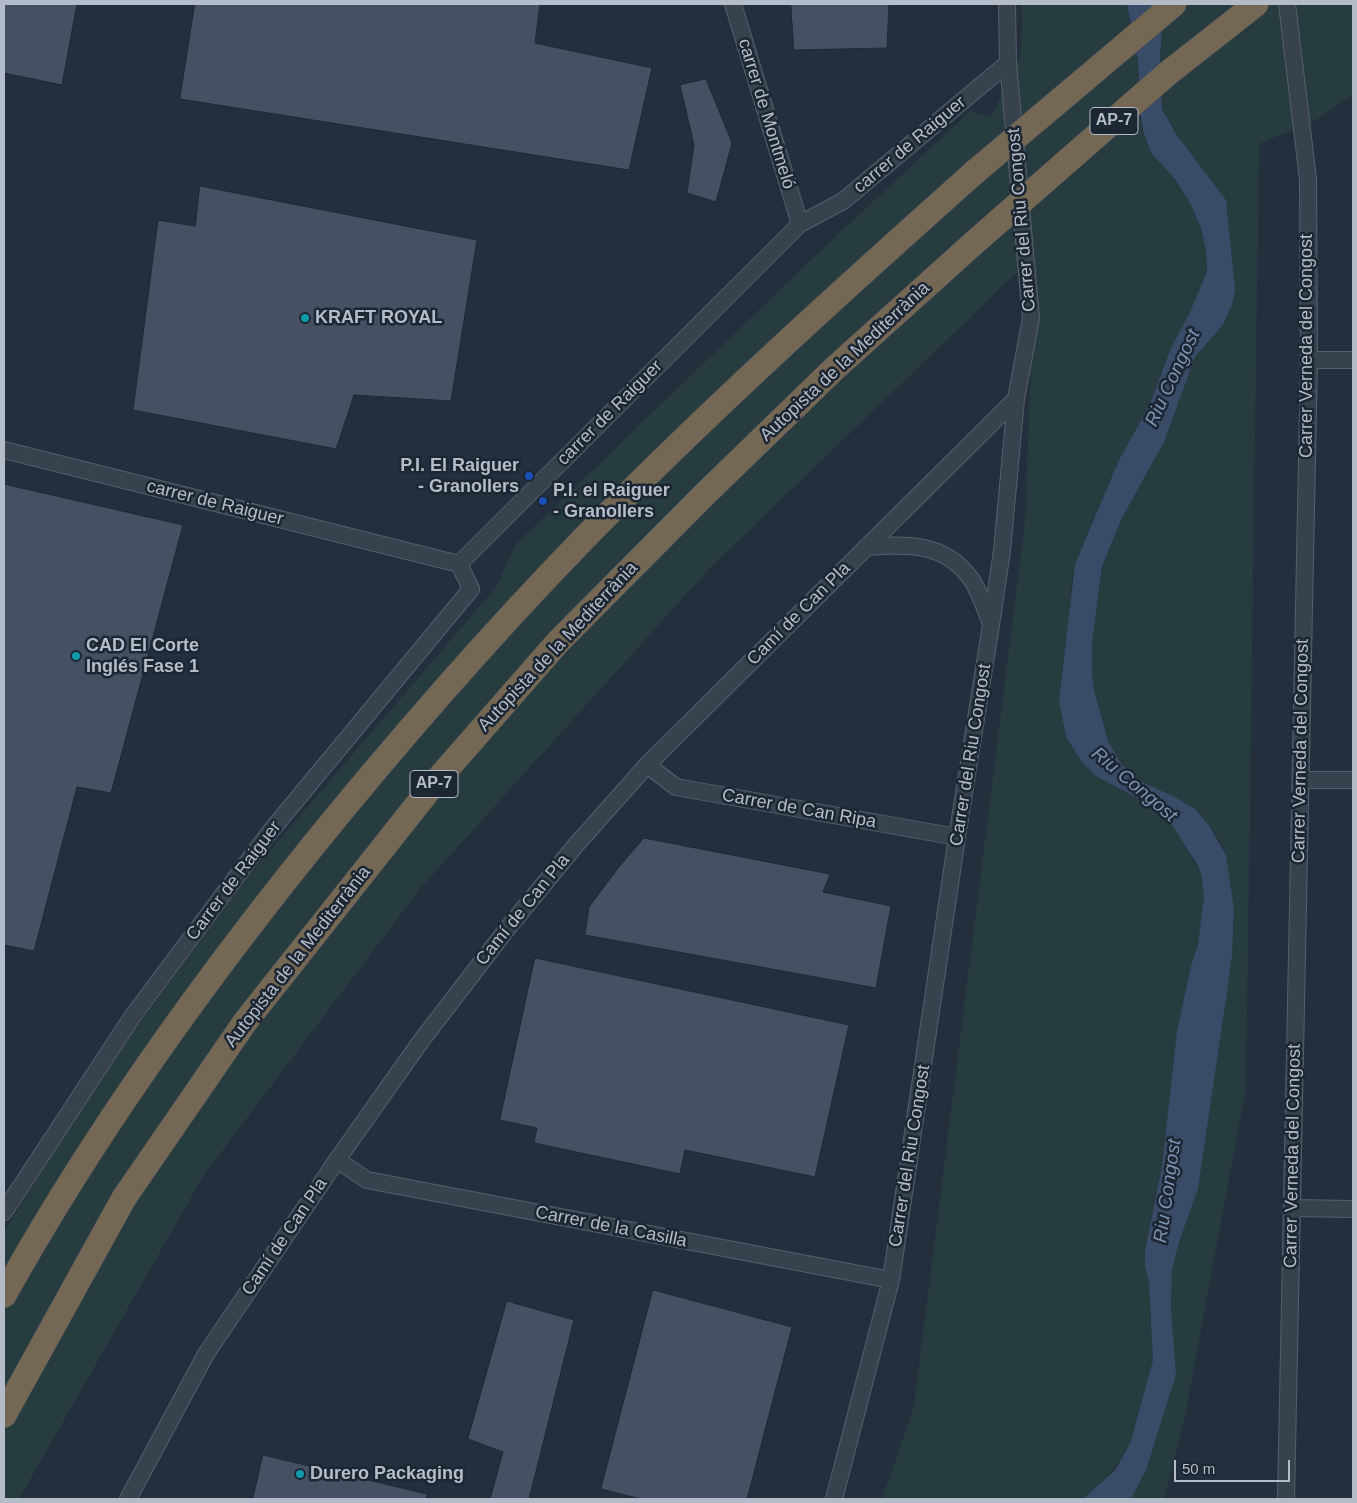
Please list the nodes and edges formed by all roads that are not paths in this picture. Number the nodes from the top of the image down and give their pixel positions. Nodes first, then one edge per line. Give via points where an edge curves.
1 (733, 4) edge
2 (1007, 4) edge
3 (1174, 4) edge
4 (1256, 4) edge
5 (1287, 4) edge
6 (1008, 63) junction
7 (800, 224) junction
8 (1310, 360) junction
9 (1353, 360) edge
10 (1016, 399) junction
11 (4, 450) edge
12 (866, 547) junction
13 (459, 564) junction
14 (991, 625) junction
15 (647, 765) junction
16 (1301, 780) junction
17 (1353, 780) edge
18 (957, 838) junction
19 (337, 1160) junction
20 (1292, 1208) junction
21 (1353, 1209) edge
22 (4, 1212) edge
23 (891, 1280) junction
24 (4, 1295) edge
25 (4, 1415) edge
26 (128, 1499) edge
27 (834, 1499) edge
28 (1286, 1499) edge

1 - 7 street, carrer de Montmeló
2 - 6 street, Carrer del Riu Congost
3 - 24 highway, AP-7, bridge via 976,171 733,393 620,502 440,693 274,893 201,989 88,1154
4 - 25 highway, Autopista de la Mediterrània / AP-7, bridge via 1167,74 835,368 558,642 432,786 245,1022 124,1198
5 - 8 street, Carrer Verneda del Congost via 1308,179
6 - 7 street, carrer de Raiguer via 844,201
6 - 10 street, Carrer del Riu Congost via 1031,318
7 - 13 street, carrer de Raiguer
8 - 9 street
8 - 16 street, Carrer Verneda del Congost
10 - 12 street, Camí de Can Pla
10 - 14 street, Carrer del Riu Congost via 1002,551
11 - 13 street, carrer de Raiguer
12 - 14 street via 916,545 946,556 971,579
12 - 15 street, Camí de Can Pla
13 - 22 street, Carrer de Raiguer via 471,589 269,833 132,1017
14 - 18 street, Carrer del Riu Congost
15 - 18 street, Carrer de Can Ripa via 676,787
15 - 19 street, Camí de Can Pla via 507,929 420,1041
16 - 17 street
16 - 20 street, Carrer Verneda del Congost
18 - 23 street, Carrer del Riu Congost
19 - 23 street, Carrer de la Casilla via 367,1180
19 - 26 street, Camí de Can Pla via 206,1354
20 - 21 street
20 - 28 street, Carrer Verneda del Congost
23 - 27 street, Carrer del Riu Congost

